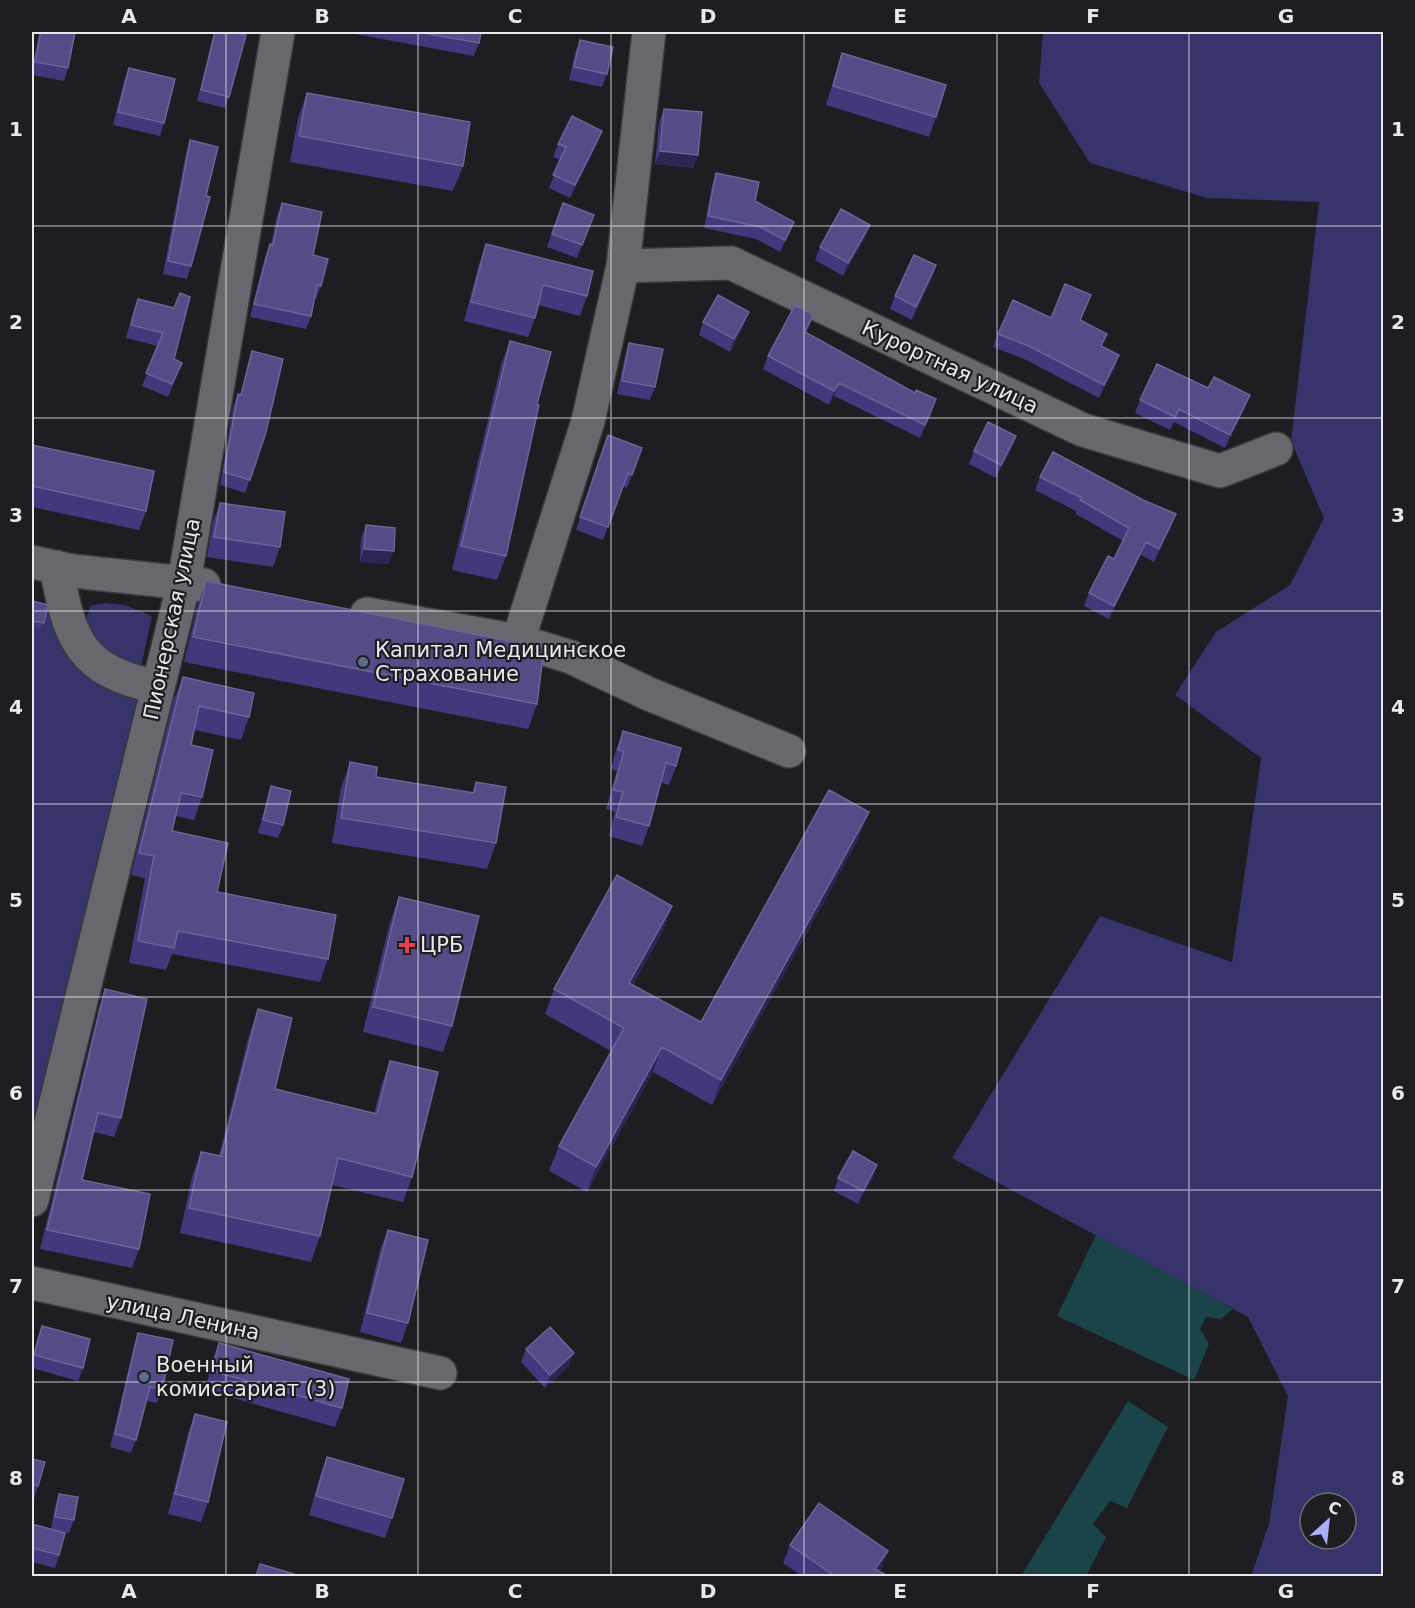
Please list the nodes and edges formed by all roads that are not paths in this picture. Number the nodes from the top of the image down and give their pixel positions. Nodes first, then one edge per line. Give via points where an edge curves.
1 (278, 32) edge
2 (649, 32) edge
3 (623, 266) junction
4 (1276, 449) dead end
5 (44, 565) edge
6 (184, 582) junction
7 (230, 590) edge
8 (333, 608) edge
9 (518, 641) junction
10 (158, 687) junction
11 (789, 751) dead end
12 (32, 1200) edge
13 (32, 1283) edge
14 (440, 1374) dead end

1 - 6 street, Пионерская улица
2 - 3 street
3 - 4 street, Курортная улица via 731,263 1083,430 1220,471
3 - 9 street via 588,421
5 - 6 street
5 - 10 street via 84,654 123,680
6 - 7 street
6 - 10 street, Пионерская улица
8 - 9 street
9 - 11 street via 571,657 649,694
10 - 12 street, Пионерская улица
13 - 14 street, улица Ленина

